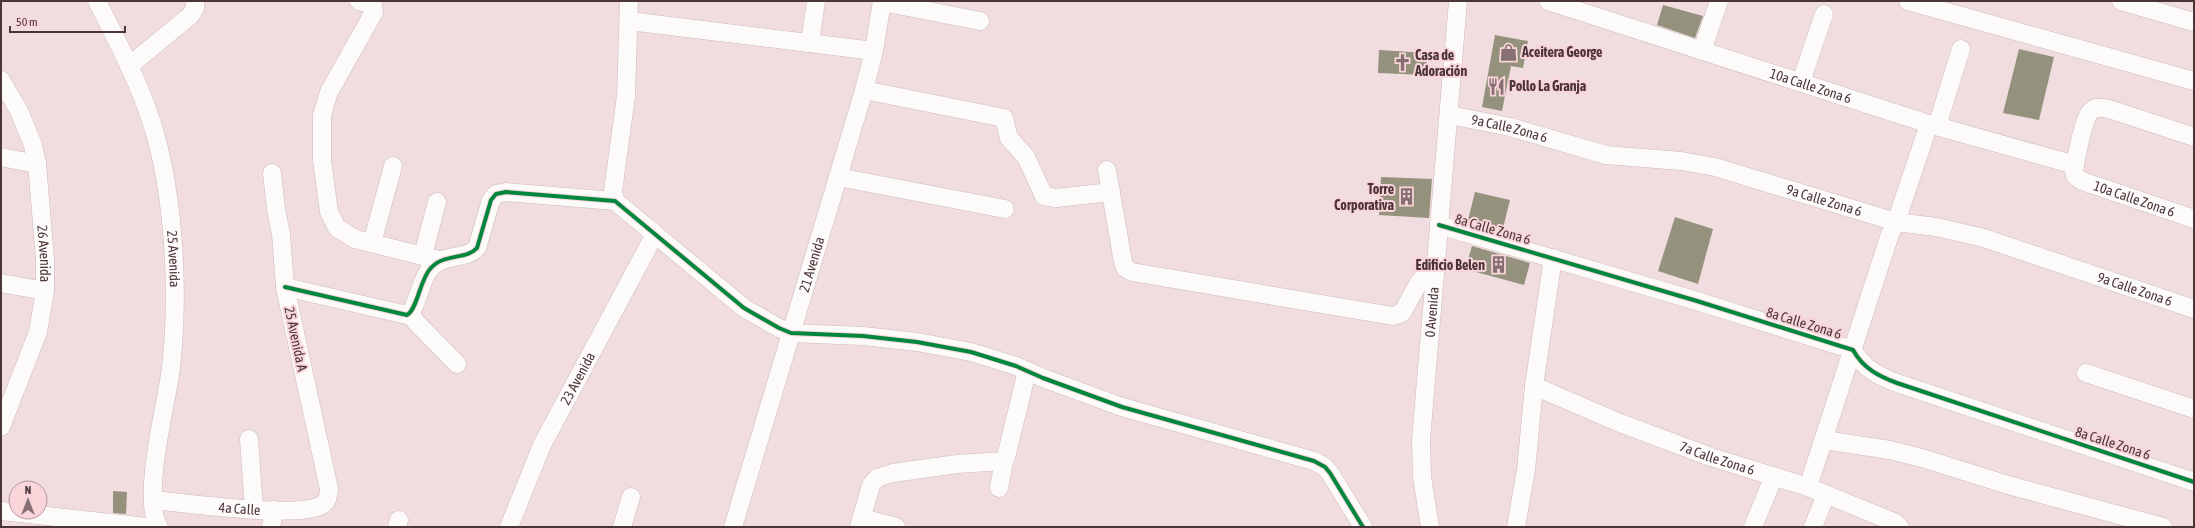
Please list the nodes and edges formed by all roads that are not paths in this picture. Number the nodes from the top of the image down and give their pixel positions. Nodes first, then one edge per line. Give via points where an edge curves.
1 (97, 1) edge
2 (195, 1) edge
3 (359, 1) edge
4 (629, 1) edge
5 (816, 1) edge
6 (1458, 1) edge
7 (1548, 1) edge
8 (1719, 1) edge
9 (1908, 1) edge
10 (2121, 1) edge
11 (882, 2) edge
12 (1824, 14) dead end
13 (629, 21) junction
14 (980, 21) dead end
15 (2194, 22) edge
16 (810, 43) junction
17 (1961, 49) dead end
18 (874, 51) junction
19 (1702, 51) junction
20 (129, 66) junction
21 (1, 80) edge
22 (2194, 81) edge
23 (1801, 82) junction
24 (864, 90) junction
25 (1450, 115) junction
26 (1933, 125) junction
27 (2194, 137) edge
28 (1, 157) edge
29 (37, 164) junction
30 (393, 166) dead end
31 (1107, 170) dead end
32 (2075, 170) junction
33 (272, 173) dead end
34 (838, 177) junction
35 (1111, 192) junction
36 (616, 201) junction
37 (438, 202) dead end
38 (1006, 209) dead end
39 (2194, 219) edge
40 (1896, 222) junction
41 (1439, 225) junction
42 (655, 234) junction
43 (372, 243) junction
44 (431, 257) junction
45 (1553, 258) junction
46 (1435, 262) junction
47 (1, 283) edge
48 (284, 287) junction
49 (45, 291) junction
50 (2194, 309) edge
51 (411, 313) junction
52 (791, 333) junction
53 (1853, 350) junction
54 (457, 364) dead end
55 (1027, 371) junction
56 (2086, 373) dead end
57 (1534, 386) junction
58 (2194, 409) edge
59 (1, 427) edge
60 (249, 439) dead end
61 (1824, 440) junction
62 (1004, 461) junction
63 (1774, 476) junction
64 (2194, 482) edge
65 (1808, 487) junction
66 (999, 488) dead end
67 (1826, 494) junction
68 (631, 497) dead end
69 (153, 500) junction
70 (325, 502) joint
71 (254, 509) junction
72 (1, 512) edge
73 (272, 518) edge
74 (861, 522) edge
75 (78, 527) edge
76 (147, 527) edge
77 (159, 527) edge
78 (509, 527) edge
79 (622, 527) edge
80 (734, 527) edge
81 (896, 527) edge
82 (1363, 527) edge
83 (1430, 527) edge
84 (1516, 527) edge
85 (1753, 527) edge
86 (1813, 527) edge
87 (1900, 527) edge
88 (2163, 527) edge

1 - 20 street, 25 Avenida
2 - 20 street via 195,8 191,14
3 - 43 street via 372,5 374,12 324,104 321,120 322,160 332,221 346,234
4 - 13 street
5 - 16 street
6 - 25 street, 0 Avenida
7 - 19 street, 10a Calle Zona 6
8 - 19 street
9 - 22 street
10 - 15 street
11 - 14 street
11 - 18 street, 21 Avenida
12 - 23 street
13 - 16 street
13 - 36 street via 626,96 612,191
16 - 18 street
17 - 26 street
18 - 24 street, 21 Avenida
19 - 23 street, 10a Calle Zona 6
20 - 69 street, 25 Avenida via 156,137 172,232 173,350 156,457
21 - 29 street, 26 Avenida via 27,128
23 - 26 street, 10a Calle Zona 6
24 - 34 street, 21 Avenida
24 - 35 street via 1004,118 1009,138 1026,157 1044,196 1056,198
25 - 40 street, 9a Calle Zona 6 via 1510,127 1606,155 1681,161 1715,167
25 - 41 street, 0 Avenida
26 - 32 street, 10a Calle Zona 6
26 - 40 street
27 - 32 street via 2109,109 2092,109 2086,118
28 - 29 street
29 - 49 street, 26 Avenida via 43,224
30 - 43 street
31 - 35 street
32 - 39 street, 10a Calle Zona 6 via 2082,181
33 - 48 street, 25 Avenida A via 281,234
34 - 38 street
34 - 52 street, 21 Avenida
35 - 46 street via 1123,262 1132,272 1392,316 1402,312 1418,284
36 - 42 street
36 - 44 street via 501,192 491,200 475,250
37 - 44 street
40 - 50 street, 9a Calle Zona 6 via 1984,238
40 - 53 street
41 - 45 street, 8a Calle Zona 6
41 - 46 street, 0 Avenida
42 - 52 street via 744,308
42 - 78 street, 23 Avenida via 542,445
43 - 44 street
44 - 51 street
45 - 53 street, 8a Calle Zona 6
45 - 57 street
46 - 83 street, 0 Avenida via 1421,440 1422,477
47 - 49 street
48 - 51 street via 403,315
48 - 70 street, 25 Avenida A via 329,489
49 - 59 street, 26 Avenida via 43,311 31,353
51 - 54 street via 415,321
52 - 55 street via 863,336 917,342 971,352
52 - 80 street, 21 Avenida
53 - 61 street
53 - 64 street, 8a Calle Zona 6 via 1870,370 1886,379
55 - 62 street
55 - 82 street via 1122,407 1320,463 1335,480
56 - 58 street
57 - 63 street, 7a Calle Zona 6 via 1620,423 1711,457
57 - 84 street via 1526,470
60 - 71 street
61 - 65 street
61 - 88 street via 1890,450 1922,458 2008,485
62 - 66 street
62 - 74 street via 957,464 893,473 877,478 871,485
63 - 65 street, 7a Calle Zona 6
63 - 85 street
65 - 67 street, 7a Calle Zona 6
67 - 86 street
67 - 87 street, 7a Calle Zona 6 via 1896,522
68 - 79 street
69 - 71 street, 4a Calle
69 - 77 street, 25 Avenida via 154,516
70 - 73 street, 4a Calle via 309,509
71 - 73 street, 4a Calle
72 - 75 street
72 - 76 street
74 - 81 street

